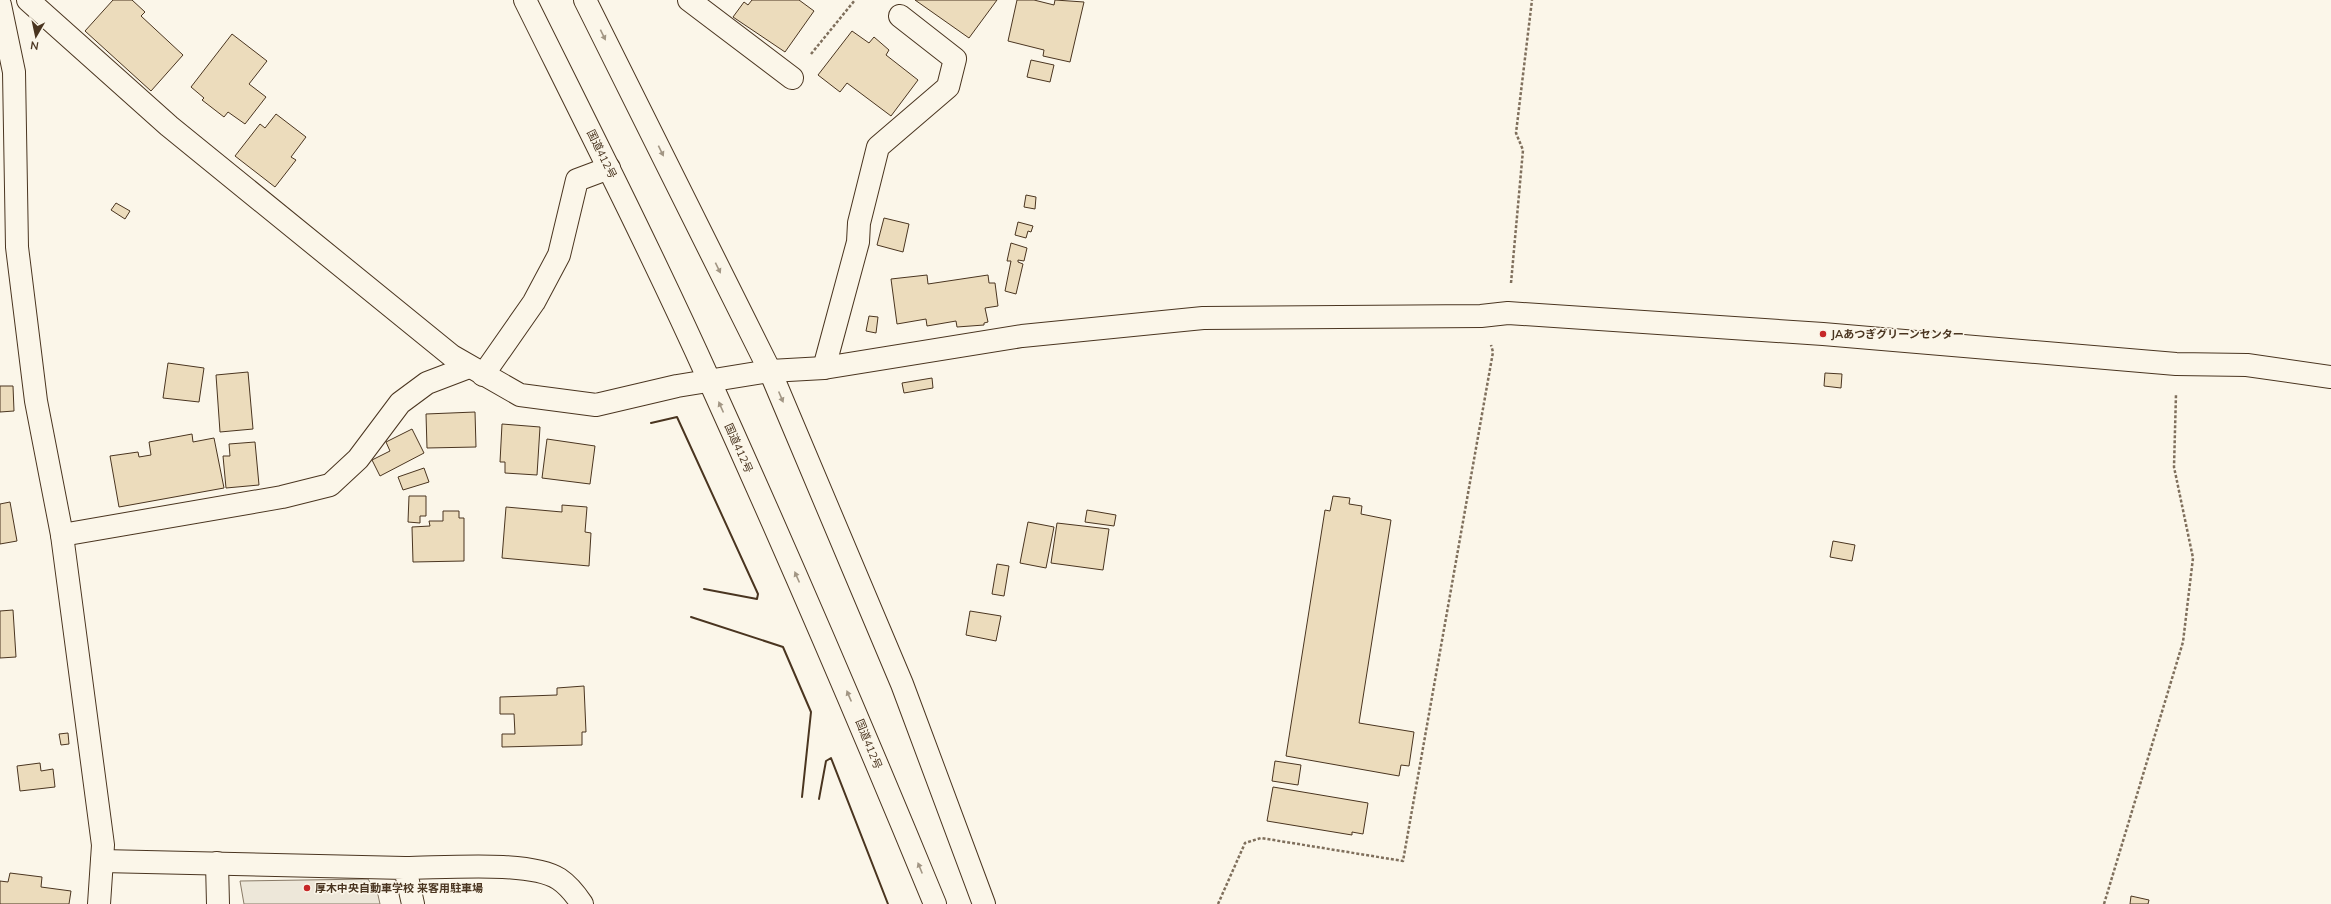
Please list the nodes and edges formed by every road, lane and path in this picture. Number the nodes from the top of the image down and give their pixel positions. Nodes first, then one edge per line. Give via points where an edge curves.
1 (28, 0) edge
2 (525, 0) edge
3 (585, 0) edge
4 (689, 0) edge
5 (855, 0) edge
6 (1532, 0) edge
7 (0, 5) edge
8 (900, 16) dead end
9 (792, 78) joint
10 (608, 168) junction
11 (1508, 313) junction
12 (1481, 316) junction
13 (2176, 364) junction
14 (468, 366) junction
15 (824, 368) junction
16 (770, 371) junction
17 (2331, 377) edge
18 (709, 380) junction
19 (62, 535) junction
20 (102, 861) junction
21 (217, 863) junction
22 (405, 868) junction
23 (99, 904) edge
24 (218, 904) edge
25 (413, 904) edge
26 (582, 904) edge
27 (935, 904) edge
28 (984, 904) edge
29 (1218, 904) edge
30 (2104, 904) edge

1 - 14 main road via 169,126
2 - 10 main road, 国道412号
3 -> 16 main road
4 - 9 main road
5 - 9 path
6 - 11 path via 1516,133 1523,150
7 - 19 main road via 14,72 17,247 36,401
8 - 15 main road via 955,59 948,87 878,147 859,223 858,242
10 - 14 main road via 577,180 559,255 534,302
10 - 18 main road, 国道412号
11 - 12 main road
11 - 13 main road via 1823,334
12 - 15 main road via 1204,318 1022,336
12 - 29 path via 1493,352 1404,861 1260,838 1245,843
13 - 17 main road via 2247,365
13 - 30 path via 2174,467 2193,558 2183,642
14 - 18 main road via 520,395 596,405
14 - 19 main road via 427,383 400,403 358,459 330,485 282,497
15 - 16 main road
16 - 18 main road
16 -> 28 main road via 902,684
27 -> 18 main road, 国道412号 via 849,695
19 - 20 main road via 103,845
20 - 21 main road
20 - 23 main road
21 - 22 main road
21 - 24 main road
22 - 25 main road
22 - 26 main road via 522,868 559,879

